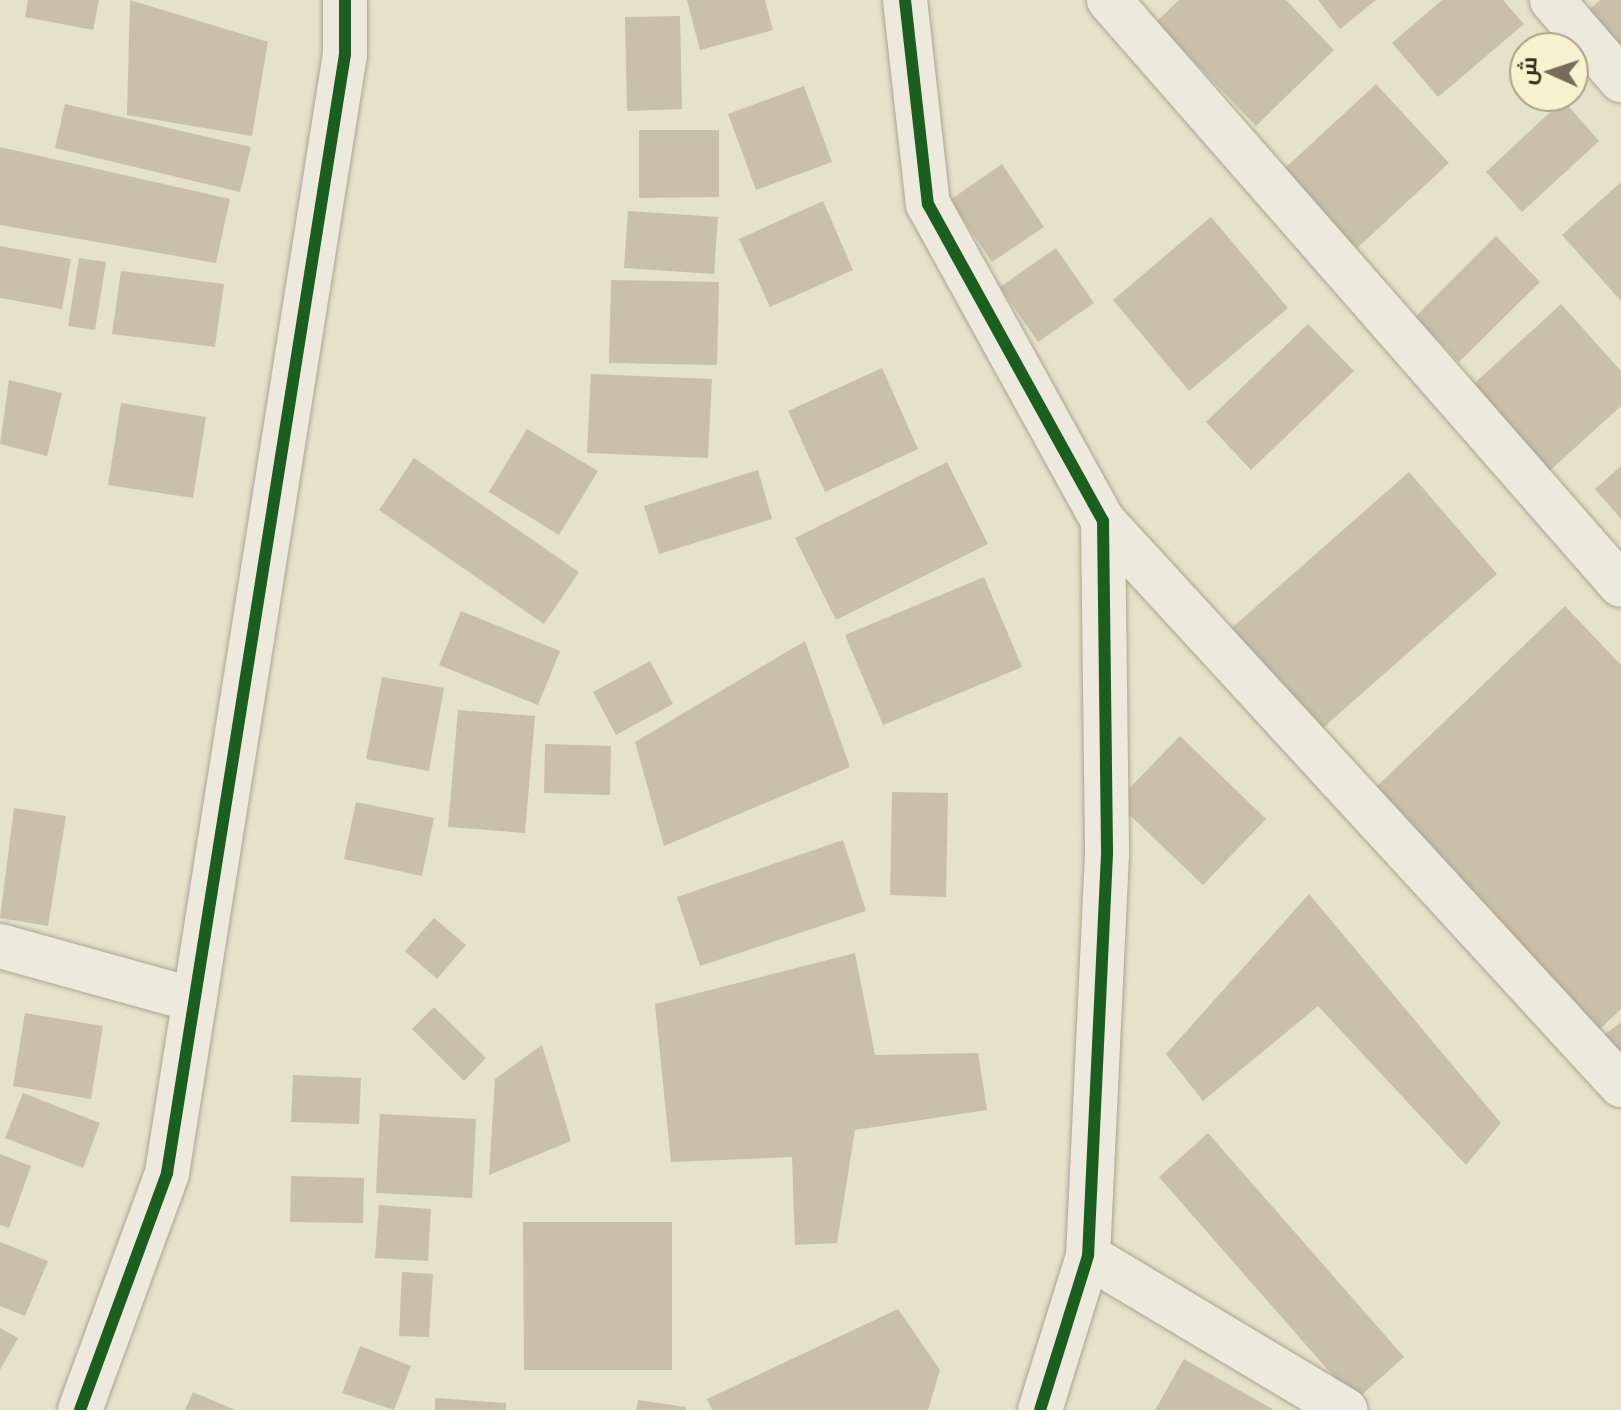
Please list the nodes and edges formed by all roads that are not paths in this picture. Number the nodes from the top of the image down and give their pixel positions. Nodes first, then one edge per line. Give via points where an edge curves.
1 (345, 0) edge
2 (905, 0) edge
3 (1109, 0) edge
4 (1552, 0) edge
5 (1621, 80) edge
6 (1103, 521) junction
7 (1621, 585) edge
8 (0, 946) edge
9 (195, 1000) junction
10 (1621, 1085) edge
11 (1088, 1256) junction
12 (80, 1410) edge
13 (1040, 1410) edge
14 (1345, 1410) edge

1 - 9 street via 342,69
2 - 6 street via 928,204
3 - 7 street
4 - 5 street
6 - 10 street
6 - 11 street via 1107,854
8 - 9 street
9 - 12 street via 167,1173
11 - 13 street
11 - 14 street

